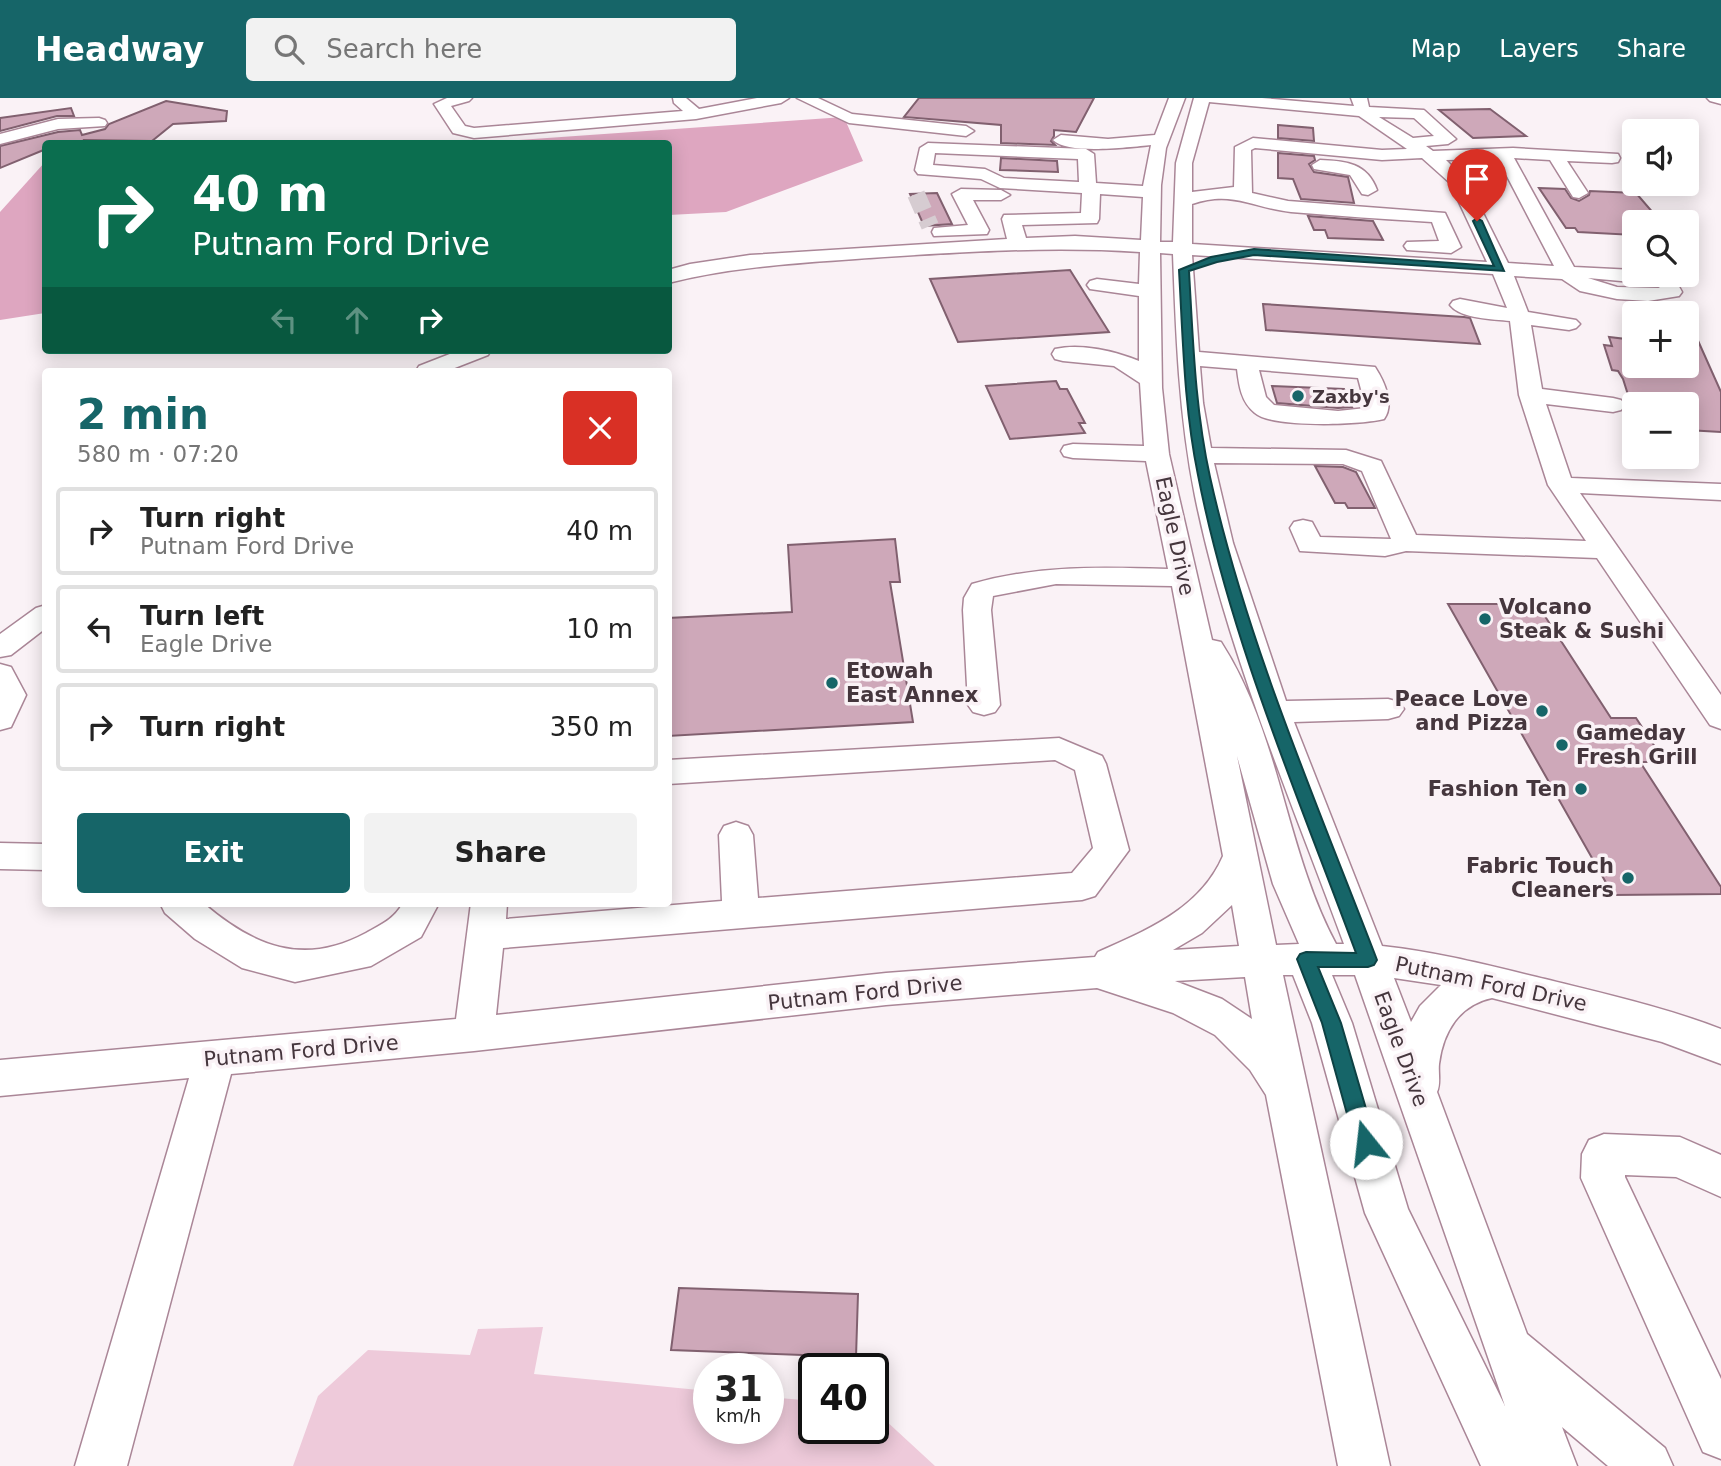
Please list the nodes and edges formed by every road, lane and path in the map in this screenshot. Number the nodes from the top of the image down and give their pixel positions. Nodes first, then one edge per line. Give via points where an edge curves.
1 (464, 98) edge
2 (677, 98) edge
3 (781, 98) edge
4 (805, 98) edge
5 (1202, 98) edge
6 (1212, 98) edge
7 (1246, 98) edge
8 (1715, 98) edge
9 (1721, 99) edge
10 (1169, 103) edge
11 (1361, 104) edge
12 (696, 114) junction
13 (99, 123) dead end
14 (1239, 134) junction
15 (0, 139) edge
16 (1161, 139) junction
17 (1108, 144) junction
18 (1332, 150) junction
19 (1421, 151) junction
20 (1503, 153) junction
21 (1555, 155) junction
22 (1612, 158) dead end
23 (1156, 160) junction
24 (1182, 173) junction
25 (1267, 182) dead end
26 (918, 187) dead end
27 (1342, 188) dead end
28 (1001, 189) junction
29 (1239, 190) junction
30 (1152, 192) junction
31 (1579, 192) dead end
32 (1089, 195) junction
33 (1441, 195) dead end
34 (1466, 197) junction
35 (1181, 211) junction
36 (1011, 219) junction
37 (931, 236) junction
38 (1292, 239) dead end
39 (1018, 245) junction
40 (1149, 245) junction
41 (1182, 247) junction
42 (1254, 252) junction
43 (1390, 253) junction
44 (1355, 259) junction
45 (1500, 269) junction
46 (1184, 270) junction
47 (672, 276) edge
48 (1361, 282) dead end
49 (1097, 285) dead end
50 (1149, 291) junction
51 (1460, 305) dead end
52 (1521, 317) junction
53 (1569, 324) dead end
54 (1150, 341) junction
55 (438, 354) edge
56 (469, 354) edge
57 (1063, 354) dead end
58 (1096, 356) junction
59 (1187, 358) junction
60 (451, 361) junction
61 (1247, 363) junction
62 (434, 368) edge
63 (1151, 380) junction
64 (1531, 395) junction
65 (1612, 405) dead end
66 (1073, 451) dead end
67 (1157, 454) junction
68 (1200, 455) junction
69 (1561, 485) junction
70 (1718, 495) edge
71 (1303, 528) dead end
72 (1406, 543) junction
73 (1605, 550) junction
74 (1182, 578) junction
75 (42, 617) edge
76 (1194, 624) junction
77 (0, 648) edge
78 (0, 674) edge
79 (984, 705) dead end
80 (1388, 709) dead end
81 (1275, 712) junction
82 (1721, 718) edge
83 (0, 719) edge
84 (672, 772) edge
85 (736, 835) dead end
86 (1241, 855) junction
87 (0, 856) edge
88 (42, 857) edge
89 (183, 907) edge
90 (419, 907) edge
91 (741, 912) junction
92 (487, 919) edge
93 (1316, 959) junction
94 (1368, 960) junction
95 (1261, 961) junction
96 (1089, 973) junction
97 (1493, 982) junction
98 (474, 1034) junction
99 (1721, 1047) edge
100 (215, 1058) junction
101 (0, 1078) edge
102 (1286, 1091) junction
103 (1420, 1100) junction
104 (1721, 1177) edge
105 (1509, 1350) junction
106 (1721, 1434) edge
107 (101, 1466) edge
108 (1364, 1466) edge
109 (1507, 1466) edge
110 (1551, 1466) edge
111 (1647, 1466) edge

1 - 12 street via 442,104 459,130 474,133
2 - 12 street
3 - 12 street
4 - 17 street via 849,118
5 - 14 street, Eagle Drive
6 - 14 street
7 - 14 street
8 - 9 street
10 - 16 street, Eagle Drive
11 - 14 street
11 - 19 street
11 - 19 street via 1418,113 1448,139
13 - 15 street via 58,124
14 - 18 street
14 - 18 street via 1334,128
14 - 24 street, Eagle Drive via 1186,153
14 - 27 street via 1350,168 1364,176 1374,190
14 - 29 street
16 - 17 street
16 - 23 street, Eagle Drive
17 - 23 street
18 - 19 street via 1382,155
19 - 20 street
19 - 34 street via 1458,181
20 - 21 street
20 - 45 street via 1568,273
21 - 22 street
21 - 31 street
23 - 30 street, Eagle Drive
24 - 29 street via 1208,186
24 - 35 street, Eagle Drive
25 - 29 street
26 - 28 street
28 - 32 street
28 - 32 street via 985,174 924,170 928,148 1086,154
28 - 36 street via 1004,213
28 - 37 street via 961,194 980,230
29 - 35 street via 1204,194
29 - 43 street via 1288,206 1439,217 1451,247
30 - 32 street
30 - 40 street, Eagle Drive
32 - 36 street via 1090,219
33 - 34 street
34 - 45 street
35 - 41 street, Eagle Drive
35 - 42 street via 1213,240
36 - 39 street
37 - 39 street
37 - 47 street
38 - 43 street
39 - 40 street
40 - 41 street
40 - 50 street, Eagle Drive
41 - 42 street
41 - 46 street, Eagle Drive
42 - 44 street
42 - 46 street
43 - 44 street
43 - 45 street
44 - 48 street
45 - 52 street
46 - 59 street, Eagle Drive
49 - 50 street
50 - 54 street, Eagle Drive
51 - 52 street
52 - 53 street
52 - 64 street
54 - 58 street via 1122,353
54 - 63 street, Eagle Drive
55 - 60 street
56 - 60 street
57 - 58 street
58 - 63 street via 1130,365
59 - 61 street
59 - 68 street, Eagle Drive
60 - 62 street
61 - 61 street via 1254,397 1258,406 1268,411 1338,418 1376,414 1376,395 1367,372
63 - 67 street, Eagle Drive
64 - 65 street
64 - 69 street
66 - 67 street
67 - 74 street, Eagle Drive
68 - 72 street via 1346,457 1372,466
68 - 81 street, Eagle Drive via 1238,605
69 - 70 street
69 - 73 street
71 - 72 street via 1310,545 1385,548
72 - 73 street
73 - 82 street
74 - 76 street, Eagle Drive
74 - 79 street via 1050,576 982,590 977,610
75 - 77 street
76 - 86 street, Eagle Drive
76 - 93 street via 1242,713
78 - 83 street via 11,695
80 - 81 street
81 - 94 street, Eagle Drive
84 - 91 street via 1059,749 1090,764 1111,850 1082,886
85 - 91 street
86 - 95 street, Eagle Drive
86 - 96 street via 1230,884 1188,924
87 - 88 street
89 - 90 street via 208,929 255,957 295,967 358,955 408,927
91 - 92 street
92 - 98 street
93 - 94 street, Putnam Ford Drive
93 - 95 street, Putnam Ford Drive
93 - 109 street via 1387,1213
94 - 97 street, Putnam Ford Drive via 1427,966
94 - 103 street, Eagle Drive
95 - 96 street, Putnam Ford Drive
95 - 102 street, Eagle Drive
96 - 98 street, Putnam Ford Drive via 886,989
96 - 102 street via 1175,996 1235,1025
97 - 99 street, Putnam Ford Drive via 1667,1026
97 - 103 street via 1462,990 1440,1006 1422,1047
98 - 100 street, Putnam Ford Drive
100 - 101 street, Putnam Ford Drive
100 - 107 street
102 - 108 street, Eagle Drive
103 - 105 street, Eagle Drive
104 - 106 street via 1680,1157 1604,1154 1603,1178
105 - 110 street, Eagle Drive
105 - 111 street

